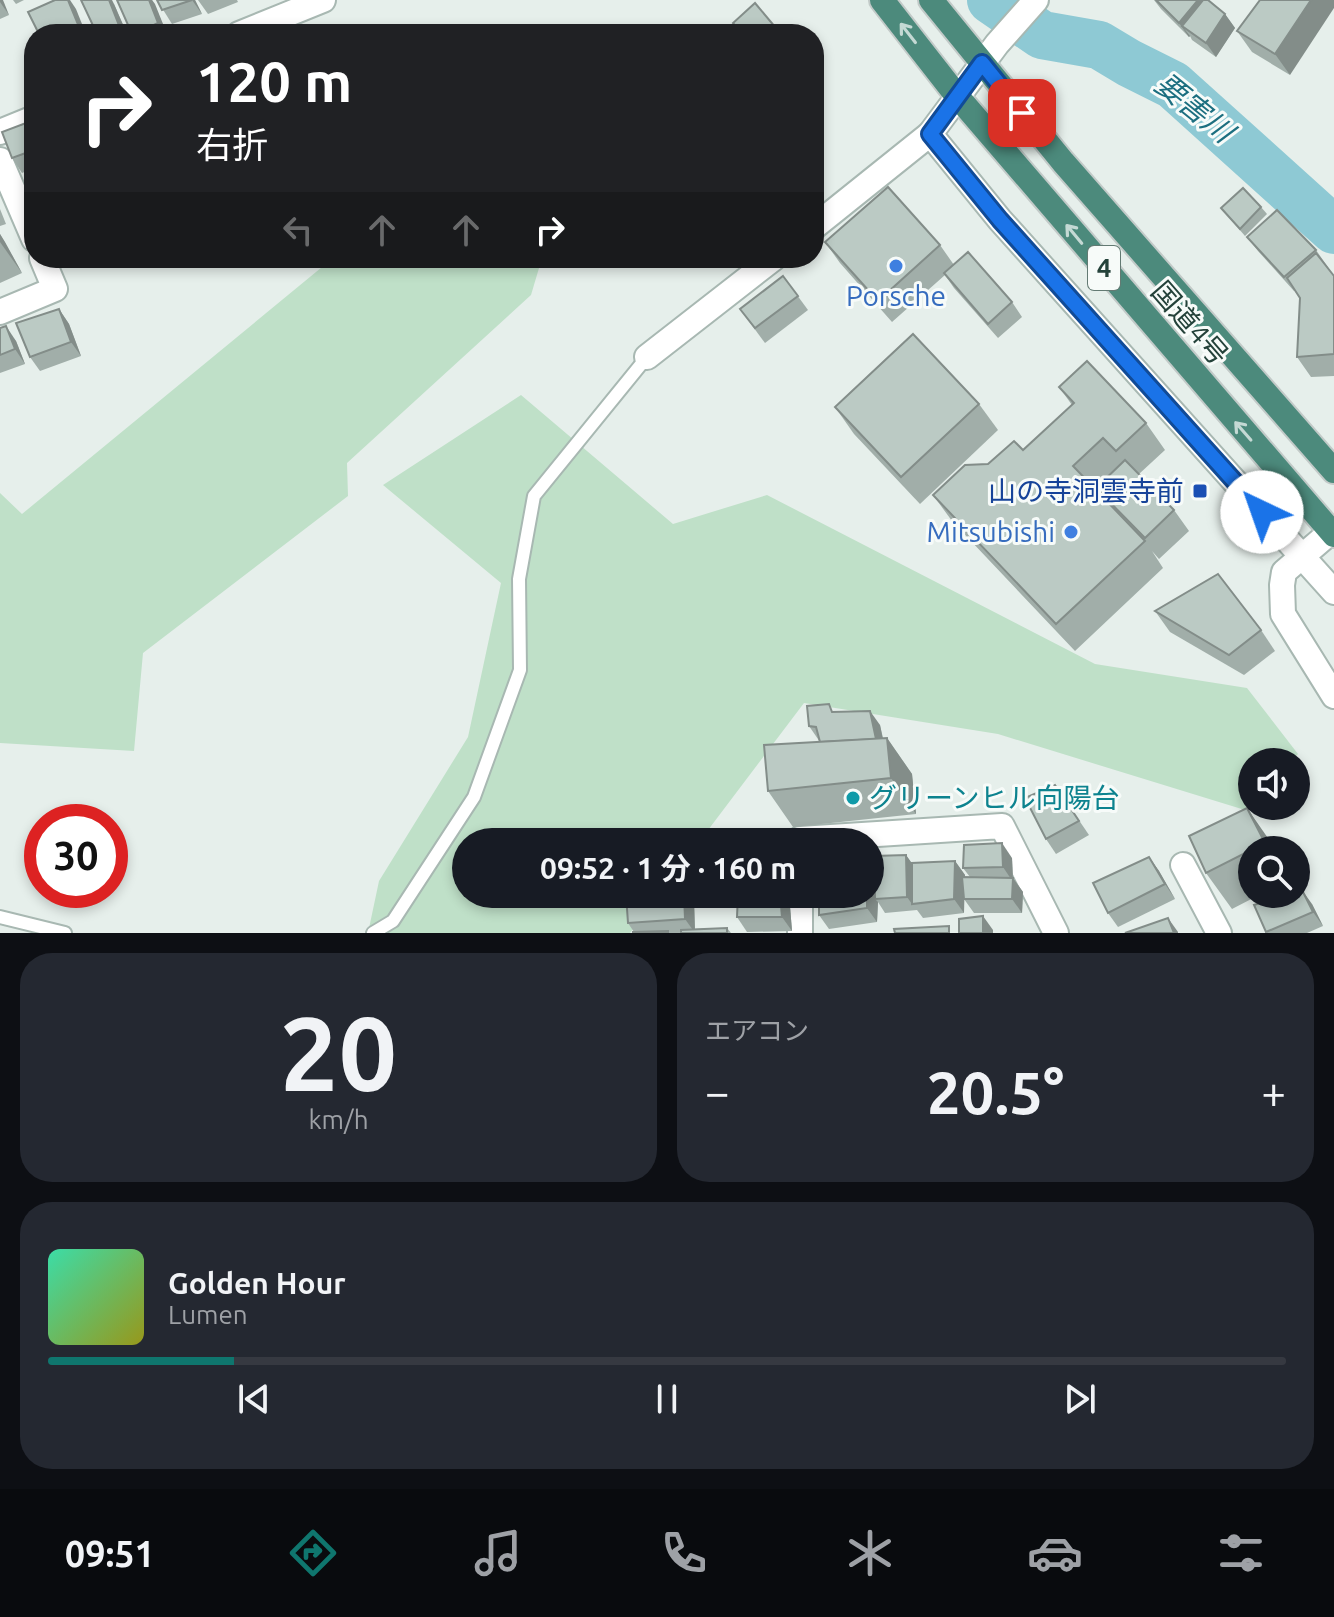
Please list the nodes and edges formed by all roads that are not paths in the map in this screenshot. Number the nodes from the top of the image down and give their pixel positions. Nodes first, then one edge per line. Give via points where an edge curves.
1 (323, 0) edge
2 (882, 0) edge
3 (931, 0) edge
4 (1033, 4) edge
5 (264, 24) edge
6 (982, 63) junction
7 (957, 96) junction
8 (24, 122) edge
9 (0, 132) edge
10 (930, 134) junction
11 (0, 160) edge
12 (24, 216) edge
13 (824, 219) edge
14 (46, 268) edge
15 (761, 268) edge
16 (0, 312) edge
17 (647, 357) joint
18 (1334, 471) edge
19 (1333, 532) edge
20 (1302, 557) junction
21 (1334, 592) edge
22 (1334, 696) edge
23 (884, 834) edge
24 (1183, 865) dead end
25 (800, 908) edge
26 (0, 917) edge
27 (65, 933) edge
28 (373, 933) edge
29 (800, 933) edge
30 (1056, 933) edge
31 (1219, 933) edge

1 - 5 street
7 -> 2 highway, 国道4号 / 4
3 - 6 highway, 国道4号 / 4
4 - 6 street
6 - 7 street
6 - 18 highway, 国道4号 / 4
7 - 10 street
19 -> 7 highway, 国道4号 / 4
8 - 9 street
10 - 13 street
10 - 20 street via 1000,220
11 - 12 street
14 - 16 street via 55,289
15 - 17 street
17 - 28 lane via 534,496 519,579 520,670 474,797 393,921
19 - 20 street
20 - 21 street
20 - 22 street via 1284,572 1283,614
23 - 30 street via 1002,826
24 - 31 street
25 - 29 street
26 - 27 lane

